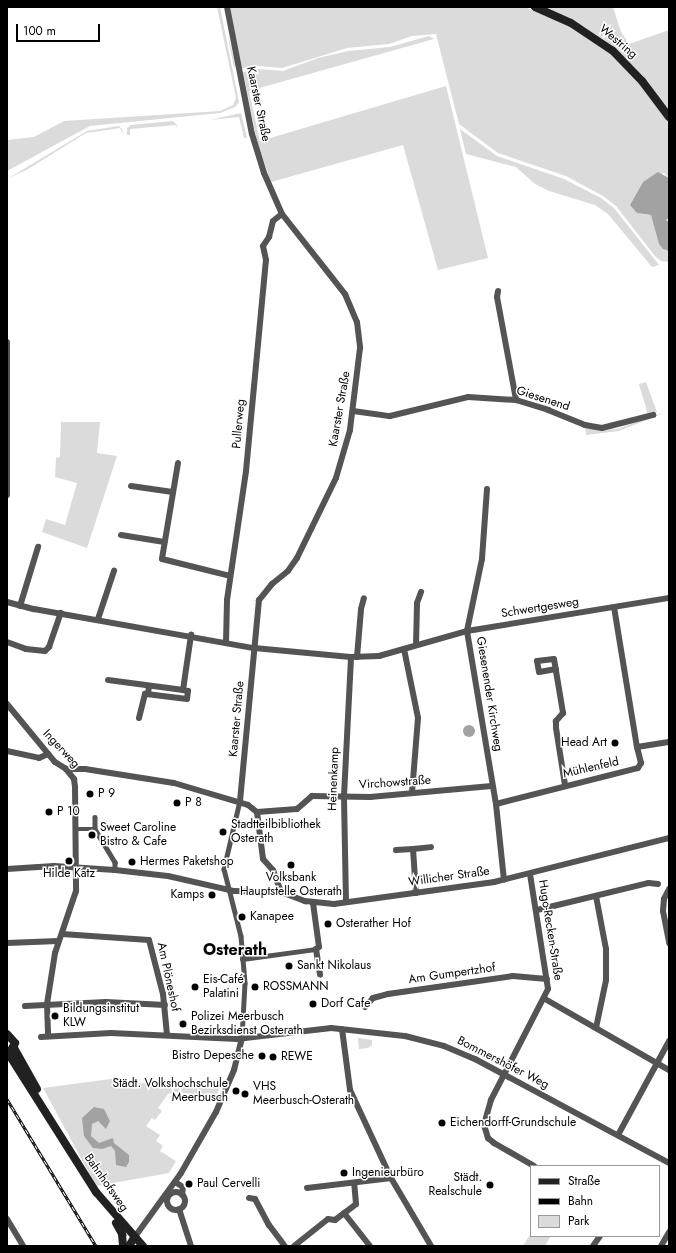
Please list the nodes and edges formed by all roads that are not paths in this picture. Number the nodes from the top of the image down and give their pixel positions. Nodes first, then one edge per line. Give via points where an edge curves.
1 (227, 7) edge
2 (535, 7) edge
3 (669, 117) edge
4 (282, 214) junction
5 (498, 291) dead end
6 (7, 342) edge
7 (516, 400) junction
8 (353, 411) junction
9 (653, 415) dead end
10 (178, 463) dead end
11 (131, 486) dead end
12 (487, 488) dead end
13 (173, 492) junction
14 (7, 495) edge
15 (121, 535) dead end
16 (164, 542) junction
17 (38, 547) dead end
18 (114, 571) dead end
19 (230, 576) junction
20 (421, 592) dead end
21 (364, 598) dead end
22 (669, 598) edge
23 (7, 602) edge
24 (20, 606) junction
25 (614, 607) junction
26 (61, 613) junction
27 (98, 619) junction
28 (467, 631) junction
29 (190, 635) junction
30 (7, 642) edge
31 (226, 642) junction
32 (416, 645) junction
33 (254, 648) junction
34 (404, 649) junction
35 (354, 657) junction
36 (556, 669) dead end
37 (108, 680) dead end
38 (149, 686) junction
39 (183, 690) junction
40 (148, 694) junction
41 (7, 704) edge
42 (139, 718) dead end
43 (669, 742) edge
44 (637, 747) junction
45 (7, 751) edge
46 (48, 754) junction
47 (66, 769) junction
48 (565, 785) junction
49 (492, 786) junction
50 (412, 793) junction
51 (344, 796) junction
52 (240, 801) junction
53 (496, 804) junction
54 (257, 812) junction
55 (95, 817) dead end
56 (76, 829) junction
57 (95, 829) junction
58 (669, 838) edge
59 (431, 847) dead end
60 (412, 849) junction
61 (396, 850) dead end
62 (77, 867) junction
63 (7, 869) edge
64 (115, 870) junction
65 (530, 874) junction
66 (504, 880) junction
67 (658, 884) dead end
68 (669, 889) edge
69 (229, 890) junction
70 (281, 892) junction
71 (416, 893) junction
72 (596, 896) junction
73 (346, 902) junction
74 (313, 903) junction
75 (537, 910) junction
76 (62, 934) junction
77 (668, 934) edge
78 (58, 941) junction
79 (669, 942) edge
80 (7, 943) edge
81 (316, 949) junction
82 (242, 959) junction
83 (320, 975) dead end
84 (548, 979) junction
85 (545, 999) junction
86 (47, 1004) junction
87 (165, 1005) junction
88 (25, 1006) dead end
89 (365, 1007) dead end
90 (596, 1028) junction
91 (342, 1029) junction
92 (7, 1034) edge
93 (167, 1035) junction
94 (45, 1036) joint
95 (242, 1038) junction
96 (669, 1041) edge
97 (10, 1051) edge
98 (656, 1063) junction
99 (669, 1070) edge
100 (505, 1074) junction
101 (618, 1135) junction
102 (669, 1163) edge
103 (532, 1165) edge
104 (392, 1178) junction
105 (175, 1182) junction
106 (354, 1183) junction
107 (307, 1188) dead end
108 (182, 1195) junction
109 (249, 1198) dead end
110 (179, 1209) junction
111 (110, 1212) junction
112 (344, 1213) junction
113 (7, 1219) edge
114 (669, 1232) edge
115 (599, 1237) edge
116 (660, 1237) edge
117 (134, 1238) junction
118 (664, 1240) junction
119 (23, 1246) edge
120 (123, 1246) edge
121 (129, 1246) edge
122 (143, 1246) edge
123 (191, 1246) edge
124 (285, 1246) edge
125 (294, 1246) edge
126 (370, 1246) edge
127 (431, 1246) edge
128 (594, 1246) edge
129 (660, 1246) edge

1 - 4 street, Kaarster Straße via 254,142
2 - 3 main road, Westring via 571,23 613,51 642,81
4 - 8 street, Kaarster Straße via 345,294 355,317 360,348
4 - 19 street, Pullerweg via 272,221 269,237 263,246 266,260 246,471
5 - 7 street
6 - 14 street
7 - 8 street, Giesenend via 468,396 390,416
7 - 9 street, Giesenend via 585,425 602,428
8 - 33 street, Kaarster Straße via 336,478 303,547 288,571 272,584 259,600
10 - 13 street
11 - 13 street
12 - 28 street, Giesenender Kirchweg via 482,559
13 - 16 street
15 - 16 street
16 - 19 street via 162,559 166,562
17 - 24 street
18 - 27 street
19 - 31 street, Pullerweg
20 - 32 street via 417,603
21 - 35 street
22 - 25 street, Schwertgesweg
23 - 24 street, Schwertgesweg
24 - 26 street, Schwertgesweg
25 - 28 street, Schwertgesweg
25 - 44 street, Mühlenfeld
26 - 27 street, Schwertgesweg
26 - 30 street via 49,647 45,651 26,649
27 - 29 street, Schwertgesweg
28 - 32 street, Schwertgesweg
28 - 49 street, Giesenender Kirchweg
29 - 31 street, Schwertgesweg
29 - 39 street
31 - 33 street, Schwertgesweg
32 - 34 street, Schwertgesweg
33 - 35 street, Schwertgesweg
33 - 52 street, Kaarster Straße
34 - 35 street, Schwertgesweg via 379,656
34 - 50 street via 418,718
35 - 51 street, Heinenkamp
36 - 48 street via 563,713 556,721 556,728
37 - 38 street
38 - 39 street
38 - 40 street
39 - 40 street via 188,691 186,699
40 - 42 street via 145,694
41 - 46 street, Ingerweg
43 - 44 street
44 - 48 street, Mühlenfeld via 641,763 638,768
45 - 46 street via 39,758
46 - 47 street, Ingerweg
47 - 52 street via 85,769 170,782
47 - 56 street, Ingerweg via 74,779
48 - 53 street, Mühlenfeld
49 - 50 street, Virchowstraße
49 - 53 street, Giesenender Kirchweg
50 - 51 street, Virchowstraße
51 - 54 street, Virchowstraße via 312,796 297,809
51 - 73 street, Heinenkamp
52 - 54 street
52 - 69 street, Kaarster Straße via 224,861
53 - 66 street, Giesenender Kirchweg
54 - 70 street via 263,859
55 - 57 street
56 - 57 street
56 - 62 street, Ingerweg
57 - 64 street via 115,862
58 - 65 street, Willicher Straße
59 - 60 street
60 - 61 street
60 - 71 street
62 - 63 street, Willicher Straße
62 - 64 street, Willicher Straße
62 - 76 street, Ingerweg via 76,891
64 - 69 street, Willicher Straße via 168,876
65 - 66 street, Willicher Straße
65 - 75 street, Hugo-Recken-Straße
66 - 71 street, Willicher Straße
67 - 72 street via 649,883
68 - 77 street via 664,899 663,911
69 - 70 street, Willicher Straße
69 - 82 street, Kaarster Straße via 241,936
70 - 74 street, Willicher Straße
71 - 73 street, Willicher Straße
72 - 75 street
72 - 90 street via 606,965 604,997
73 - 74 street, Willicher Straße
74 - 81 street via 319,947
75 - 84 street, Hugo-Recken-Straße
76 - 78 street, Ingerweg
76 - 87 street, Am Plöneshof via 149,940
77 - 79 street
78 - 80 street
78 - 86 street, Ingerweg
81 - 82 street
81 - 83 street
82 - 95 street, Kaarster Straße via 245,983
84 - 85 street, Hugo-Recken-Straße
84 - 89 street, Am Gumpertzhof via 513,976 382,995 372,998
85 - 90 street
85 - 100 street, Hugo-Recken-Straße
86 - 87 street via 106,1002
86 - 88 street
86 - 94 street, Ingerweg
87 - 93 street, Am Plöneshof
90 - 98 street
91 - 95 street, Bommershöfer Weg
91 - 100 street, Bommershöfer Weg via 389,1033 430,1042 465,1054
91 - 104 street via 350,1090
92 - 97 main road, Bahnhofsweg via 14,1040
93 - 94 street, Bommershöfer Weg via 111,1032
93 - 95 street, Bommershöfer Weg
95 - 105 street via 234,1070 224,1095
96 - 98 street
97 - 111 main road, Bahnhofsweg via 56,1129
98 - 99 street
98 - 101 street
100 - 101 street, Bommershöfer Weg
100 - 103 street, Hugo-Recken-Straße via 487,1109 485,1131 494,1144
101 - 102 street, Bommershöfer Weg
104 - 106 street
104 - 127 street
105 - 108 street via 183,1187
105 - 117 street
106 - 107 street
106 - 112 street via 356,1204
108 - 110 street via 185,1202
108 - 110 street via 175,1192 167,1200 170,1207
109 - 124 street via 255,1199 269,1225
110 - 123 street
111 - 117 main road, Bahnhofsweg
111 - 120 main road via 122,1234
112 - 125 street via 335,1220 328,1219
112 - 126 street
113 - 119 street
114 - 118 street
115 - 128 street
116 - 118 street
117 - 121 main road
117 - 122 main road, Bahnhofsweg
118 - 129 street

